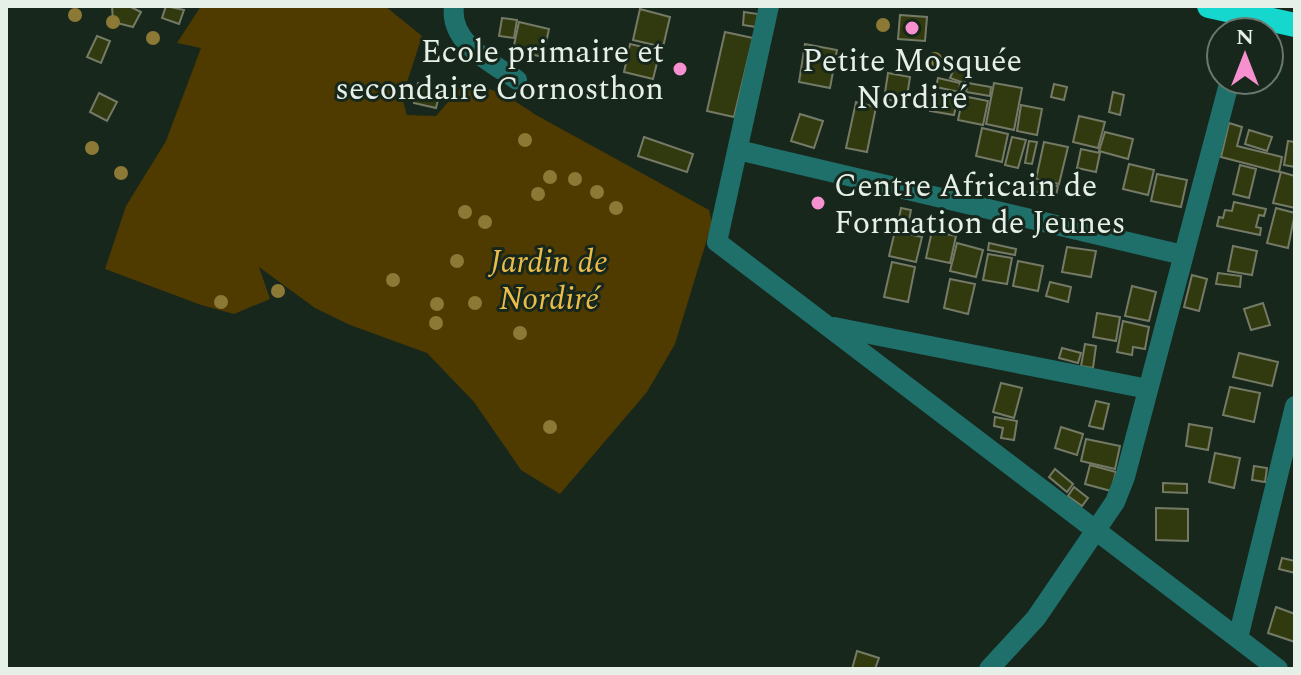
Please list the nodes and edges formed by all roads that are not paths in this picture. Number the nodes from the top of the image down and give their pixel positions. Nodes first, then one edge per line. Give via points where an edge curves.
1 (454, 6) edge
2 (769, 6) edge
3 (1209, 6) edge
4 (1231, 16) edge
5 (517, 80) dead end
6 (1226, 96) edge
7 (738, 150) junction
8 (1183, 255) junction
9 (828, 326) junction
10 (1148, 389) junction
11 (1295, 406) edge
12 (1096, 530) junction
13 (1238, 638) junction
14 (1267, 665) edge
15 (989, 669) edge

1 - 5 street via 453,20 463,40
2 - 7 street
3 - 4 highway
6 - 8 street
7 - 8 street
7 - 9 street via 717,242
8 - 10 street
9 - 10 street
9 - 12 street
10 - 12 street via 1125,477
11 - 13 street
12 - 13 street
12 - 15 street via 1036,618
13 - 14 street

